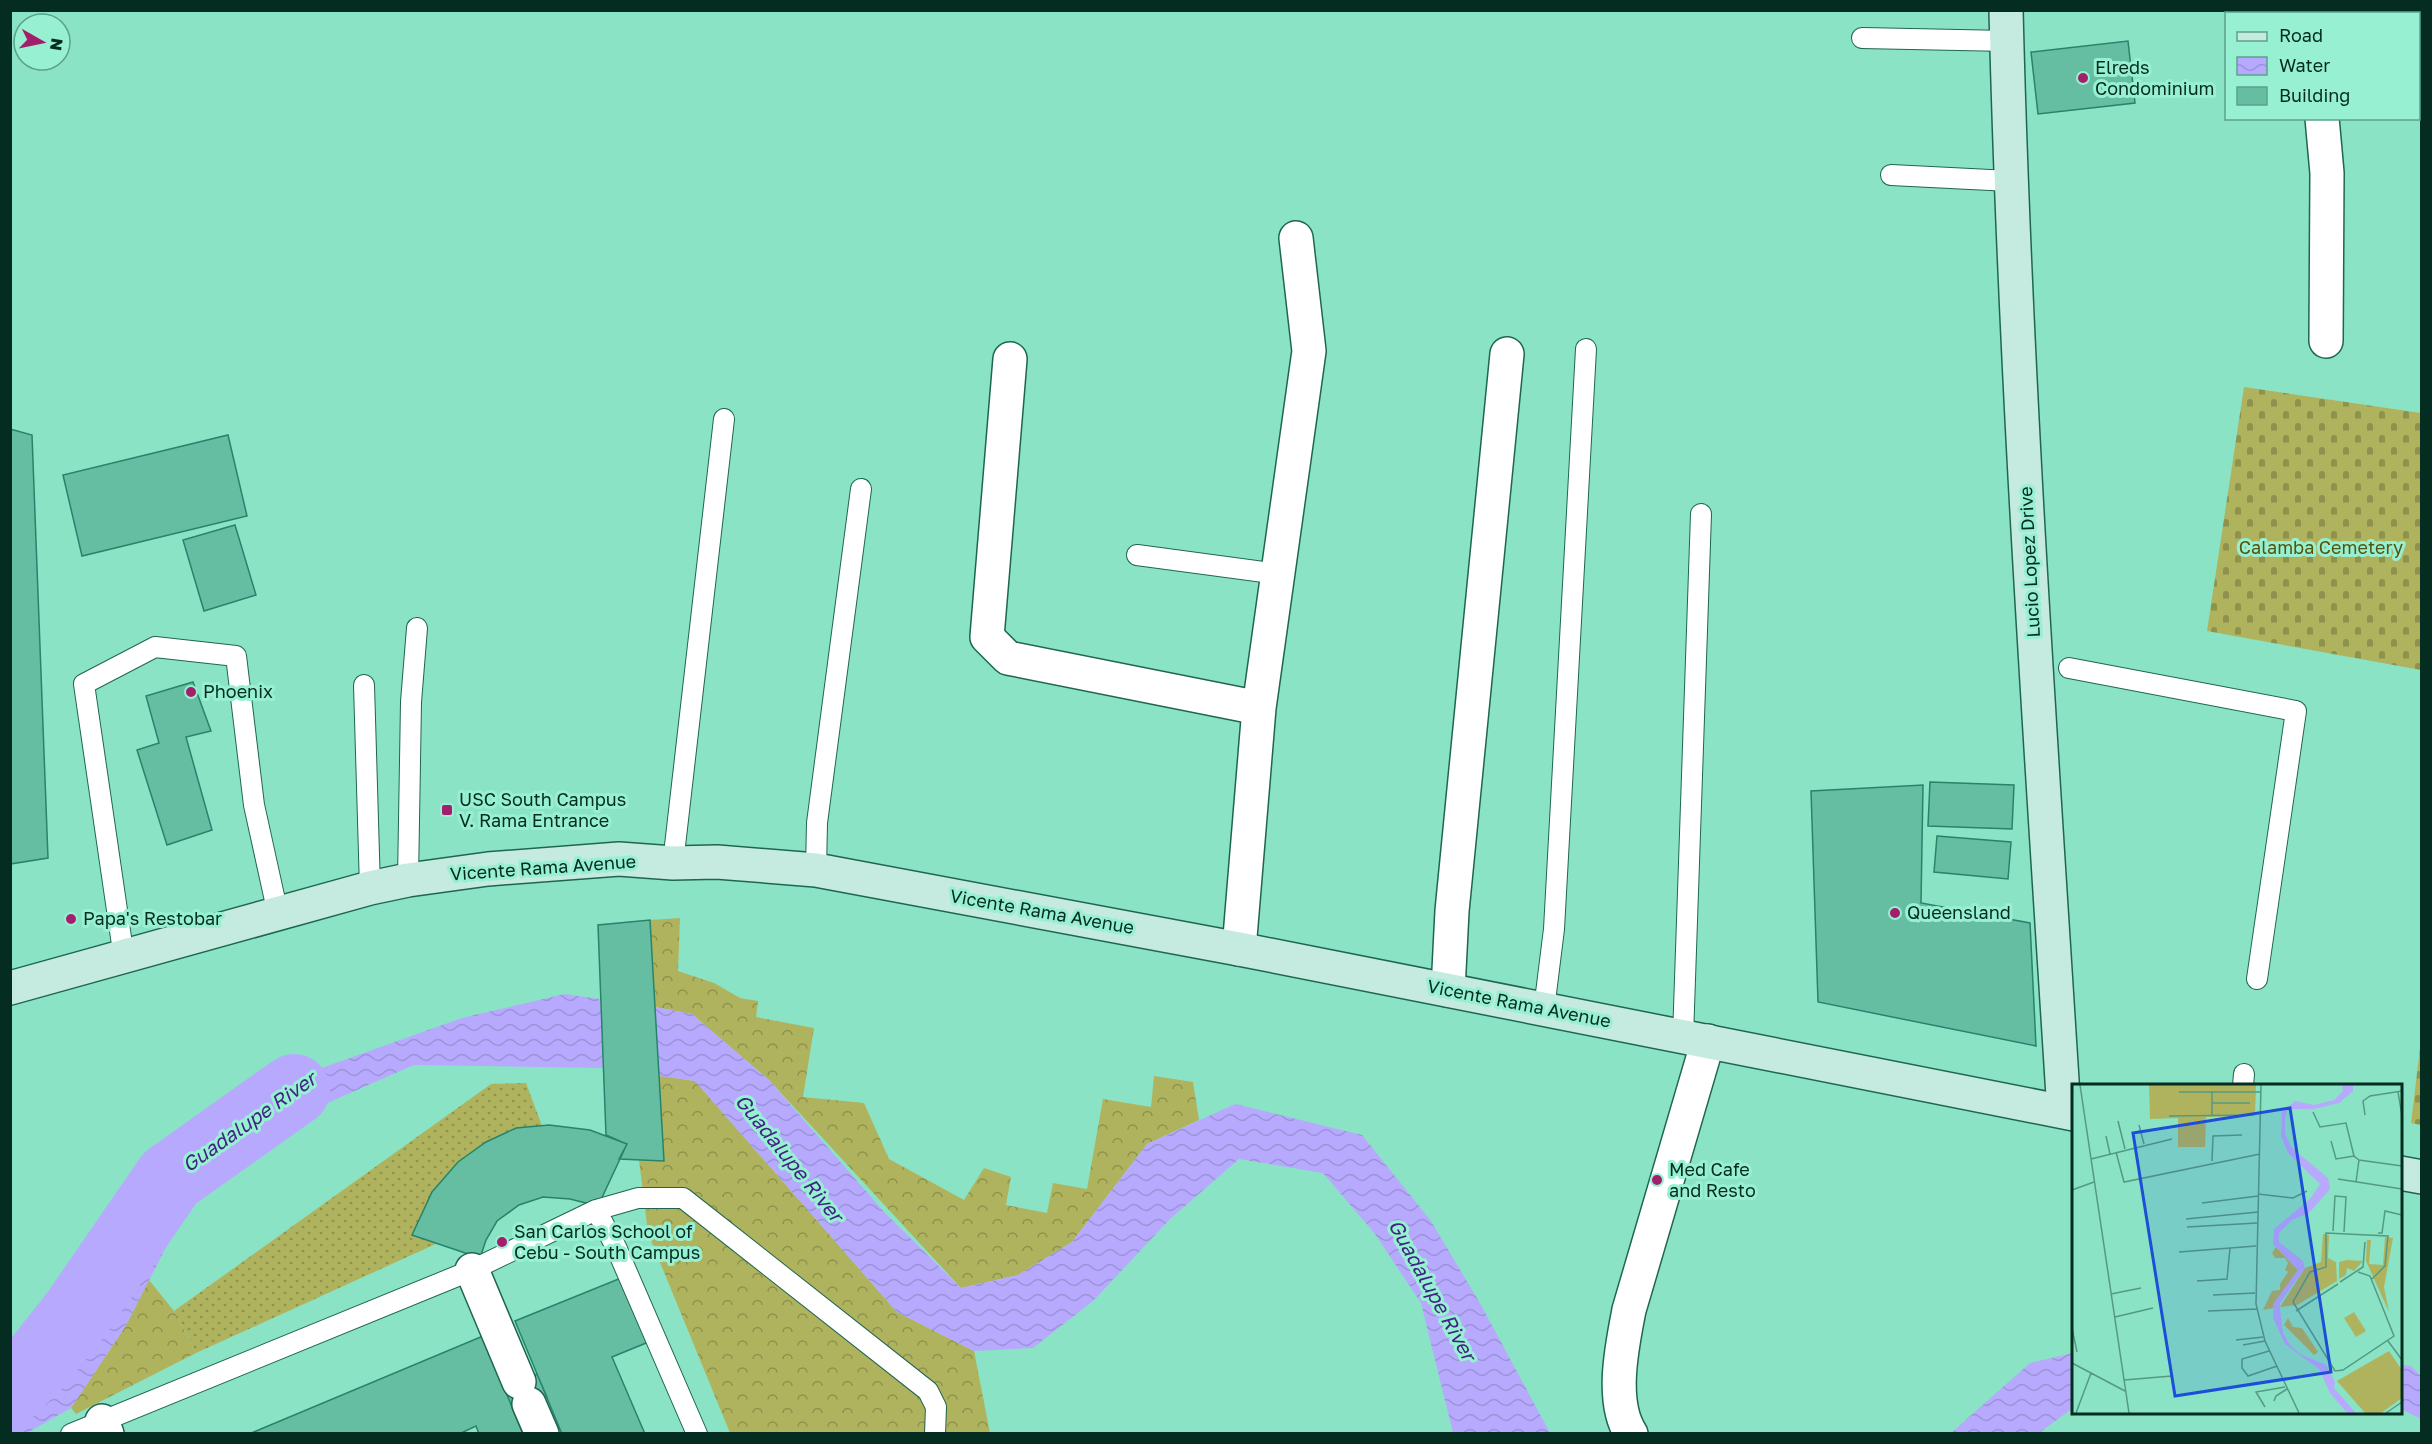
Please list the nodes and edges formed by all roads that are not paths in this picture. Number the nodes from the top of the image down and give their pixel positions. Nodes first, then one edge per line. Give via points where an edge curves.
1 (2006, 26) edge
2 (1862, 38) dead end
3 (2322, 120) edge
4 (1891, 175) dead end
5 (2010, 181) junction
6 (1296, 238) dead end
7 (2326, 341) dead end
8 (1586, 349) dead end
9 (1507, 354) dead end
10 (1010, 359) dead end
11 (724, 419) dead end
12 (861, 489) dead end
13 (1701, 514) dead end
14 (1137, 555) dead end
15 (1278, 574) junction
16 (417, 628) dead end
17 (2069, 668) dead end
18 (364, 685) dead end
19 (1259, 708) junction
20 (673, 862) junction
21 (816, 870) junction
22 (408, 880) junction
23 (370, 888) junction
24 (278, 914) junction
25 (1239, 949) junction
26 (124, 958) junction
27 (2257, 979) dead end
28 (10, 988) edge
29 (1448, 990) junction
30 (1544, 1009) junction
31 (1695, 1039) junction
32 (2068, 1113) edge
33 (2402, 1173) edge
34 (2421, 1177) edge
35 (596, 1210) junction
36 (472, 1270) junction
37 (104, 1427) edge
38 (71, 1434) edge
39 (542, 1434) edge
40 (697, 1434) edge
41 (935, 1434) edge
42 (1631, 1434) edge

1 - 2 lane
1 - 5 main road, Lucio Lopez Drive
3 - 7 street via 2327,173
4 - 5 lane
5 - 32 main road, Lucio Lopez Drive via 2035,662
6 - 15 street via 1309,351
8 - 30 lane via 1554,928
9 - 29 street via 1452,911
10 - 19 street via 987,637 1008,658
11 - 20 lane
12 - 21 lane via 817,823
13 - 31 lane
14 - 15 lane
15 - 19 street
16 - 22 lane via 411,702
17 - 27 lane via 2296,711
18 - 23 lane
19 - 25 street
20 - 21 main road, Vicente Rama Avenue
20 - 22 main road, Vicente Rama Avenue via 619,859 488,869
21 - 25 main road, Vicente Rama Avenue
22 - 23 main road, Vicente Rama Avenue
23 - 24 main road, Vicente Rama Avenue
24 - 26 main road, Vicente Rama Avenue
24 - 26 lane via 254,806 236,656 155,647 84,684
25 - 29 main road, Vicente Rama Avenue
26 - 28 main road, Vicente Rama Avenue
29 - 30 main road, Vicente Rama Avenue
30 - 31 main road, Vicente Rama Avenue
31 - 32 main road, Vicente Rama Avenue
31 - 42 street via 1622,1347 1621,1399 1625,1424
33 - 34 main road
35 - 36 lane
35 - 40 lane via 616,1247
35 - 41 lane via 638,1198 683,1197 928,1390 936,1407
36 - 37 lane
36 - 39 street
37 - 38 lane

